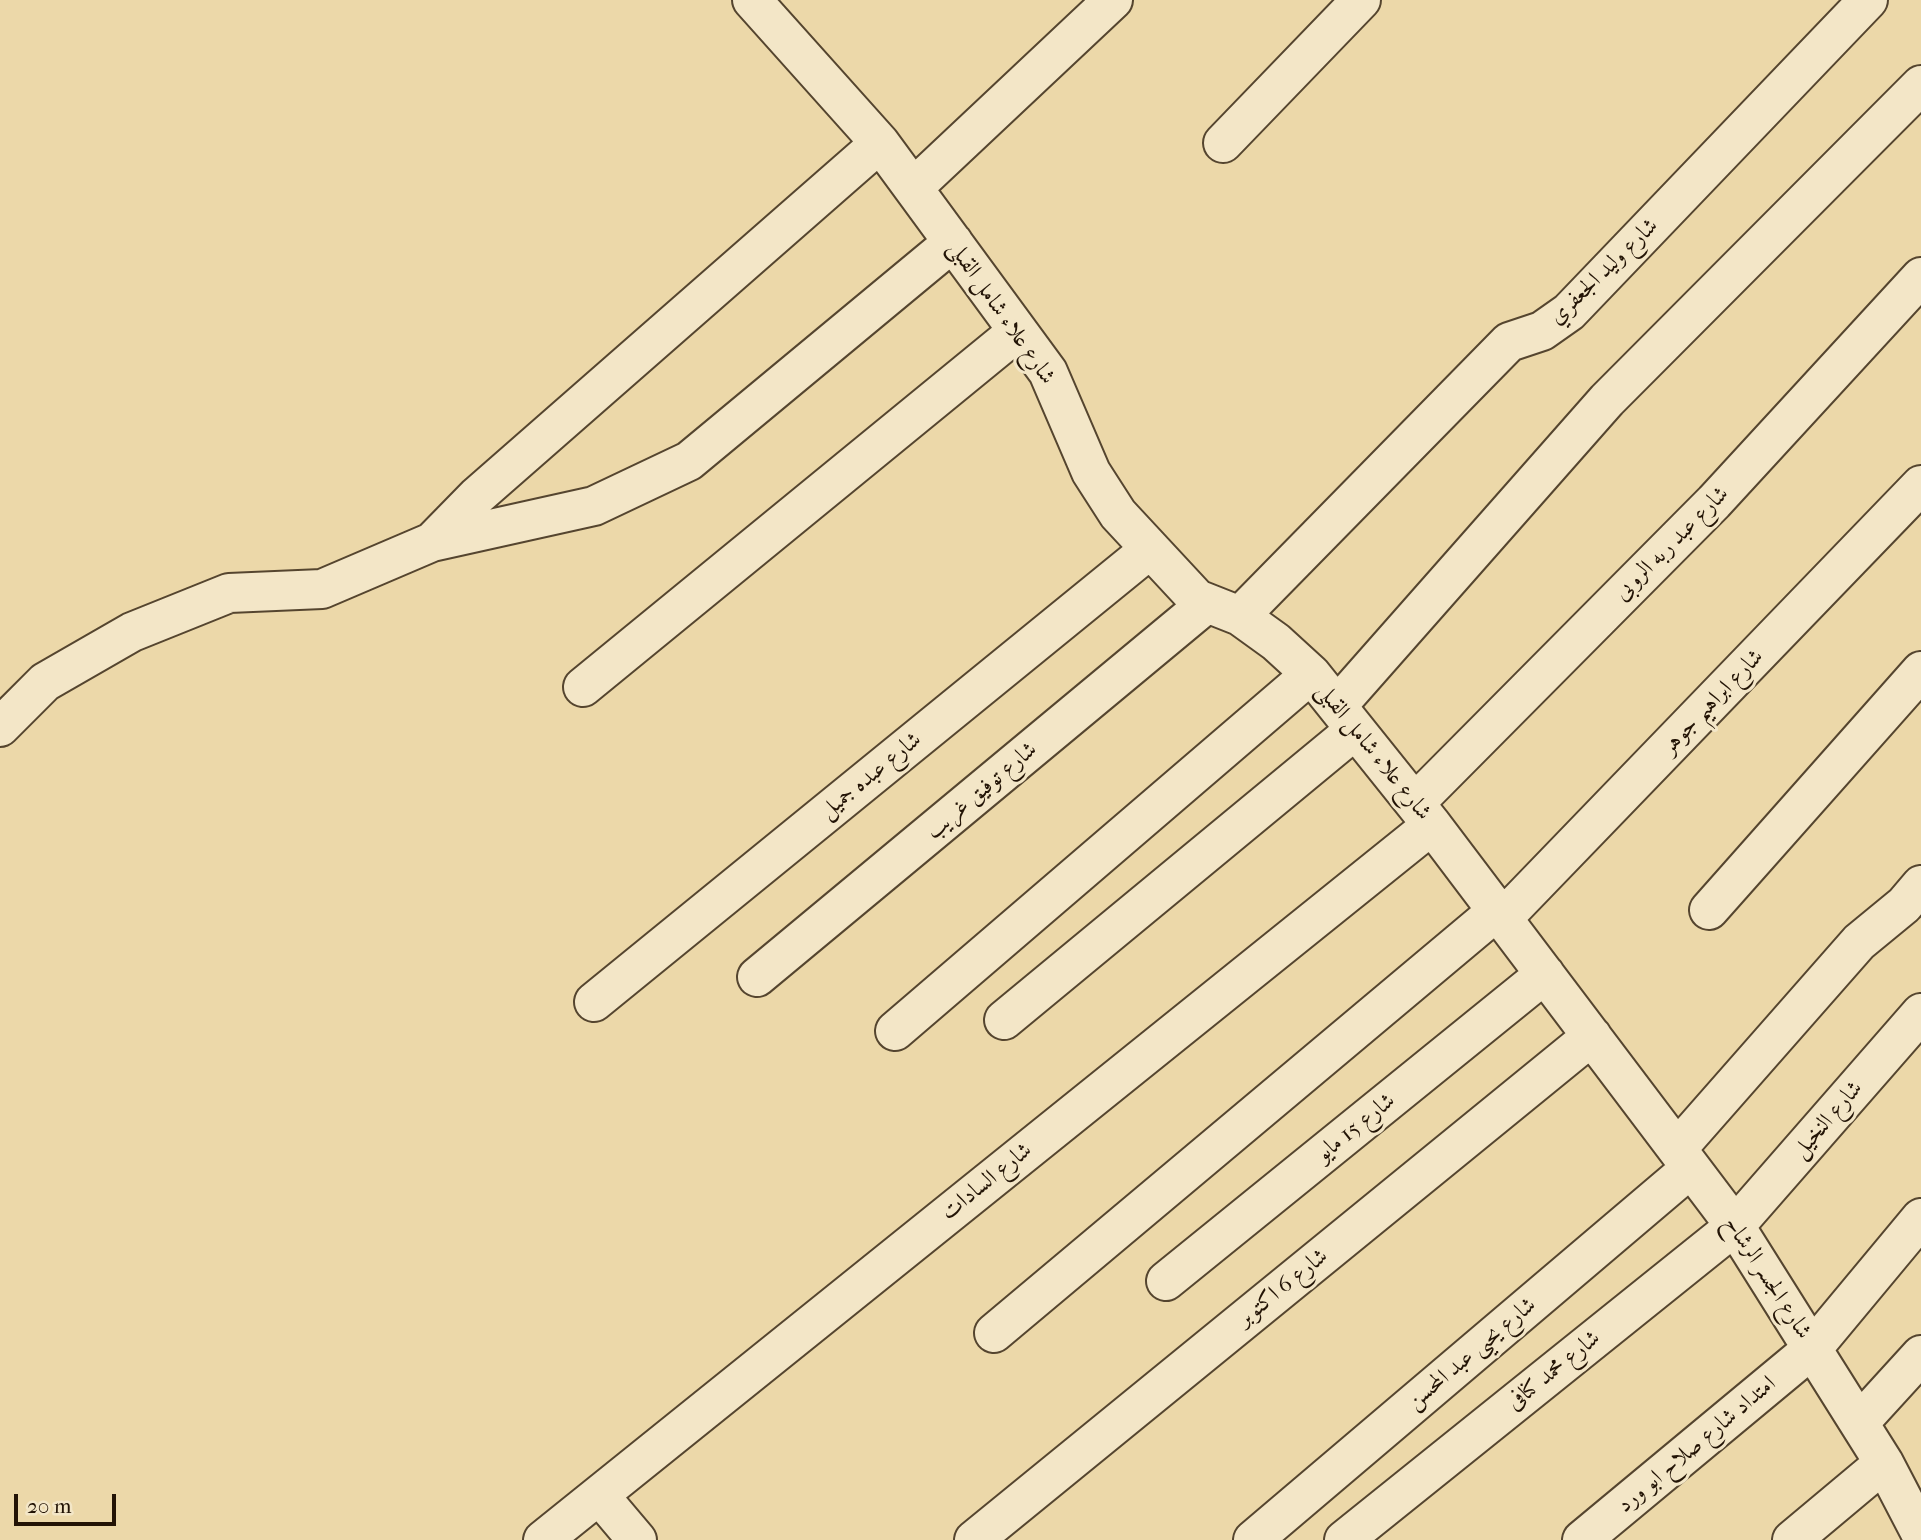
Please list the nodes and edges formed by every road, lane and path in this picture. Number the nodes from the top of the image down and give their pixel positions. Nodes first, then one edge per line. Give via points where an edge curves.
1 (752, 0) edge
2 (1114, 0) edge
3 (1361, 0) edge
4 (1868, 0) edge
5 (1921, 85) edge
6 (880, 143) junction
7 (1223, 143) dead end
8 (913, 188) junction
9 (953, 242) junction
10 (1921, 277) edge
11 (1018, 331) junction
12 (1921, 485) edge
13 (432, 542) junction
14 (1149, 550) junction
15 (1223, 610) junction
16 (1921, 671) edge
17 (1311, 674) junction
18 (583, 687) dead end
19 (1346, 718) junction
20 (0, 727) edge
21 (1423, 814) junction
22 (1921, 885) edge
23 (1709, 910) dead end
24 (1500, 915) junction
25 (1545, 974) junction
26 (757, 977) dead end
27 (594, 1002) dead end
28 (1921, 1013) edge
29 (1004, 1020) dead end
30 (894, 1031) dead end
31 (1592, 1036) junction
32 (1684, 1158) junction
33 (1921, 1218) edge
34 (1735, 1226) junction
35 (1166, 1282) dead end
36 (994, 1333) dead end
37 (1812, 1349) junction
38 (1921, 1355) edge
39 (1859, 1423) junction
40 (1884, 1463) junction
41 (599, 1495) junction
42 (1381, 1528) edge
43 (1910, 1532) edge
44 (543, 1540) edge
45 (637, 1540) edge
46 (974, 1540) edge
47 (1253, 1540) edge
48 (1344, 1540) edge
49 (1582, 1540) edge
50 (1792, 1540) edge

1 - 6 street, شارع علاء شامل القبلى
2 - 8 street
3 - 7 street
4 - 15 street, شارع وليد الجعفري via 1569,312 1542,331 1509,342
5 - 19 street via 1607,400
6 - 8 street, شارع علاء شامل القبلى
6 - 13 street via 477,496
8 - 9 street, شارع علاء شامل القبلى
9 - 11 street, شارع علاء شامل القبلى
9 - 13 street via 689,461 594,506
10 - 21 street, شارع عبد ربه الروبى
11 - 14 street, شارع علاء شامل القبلى via 1048,372 1091,472
11 - 18 street
12 - 24 street, شارع ابراهيم جوهر
13 - 20 street via 322,589 229,593 132,632 45,682
14 - 15 street, شارع علاء شامل القبلى
14 - 27 street, شارع عبده جميل
15 - 17 street, شارع علاء شامل القبلى via 1276,642
15 - 26 street, شارع توفيق غريب
16 - 23 street
17 - 19 street, شارع علاء شامل القبلى
17 - 30 street
19 - 21 street, شارع علاء شامل القبلى
19 - 29 street
21 - 24 street, شارع علاء شامل القبلى
21 - 41 street, شارع السادات
22 - 32 street, شارع يحيى عبد المحسن via 1905,905 1859,942
24 - 25 street, شارع علاء شامل القبلى
24 - 36 street, شارع ابراهيم جوهر
25 - 31 street, شارع علاء شامل القبلى
25 - 35 street, شارع 15 مايو
28 - 34 street, شارع النخيل
31 - 32 street, شارع الجسر الرشاح
31 - 46 street, شارع 6 اكتوبر
32 - 34 street, شارع الجسر الرشاح
32 - 47 street, شارع يحيى عبد المحسن
33 - 37 street, امتداد شارع صلاح ابو ورد
34 - 37 street, شارع الجسر الرشاح
34 - 42 street, شارع محمد كنافى
37 - 39 street, شارع الجسر الرشاح
37 - 49 street, امتداد شارع صلاح ابو ورد
38 - 39 street
39 - 40 street, شارع الجسر الرشاح
40 - 43 street, شارع الجسر الرشاح
40 - 50 street
41 - 44 street, شارع السادات
41 - 45 street
42 - 48 street, شارع محمد كنافى

